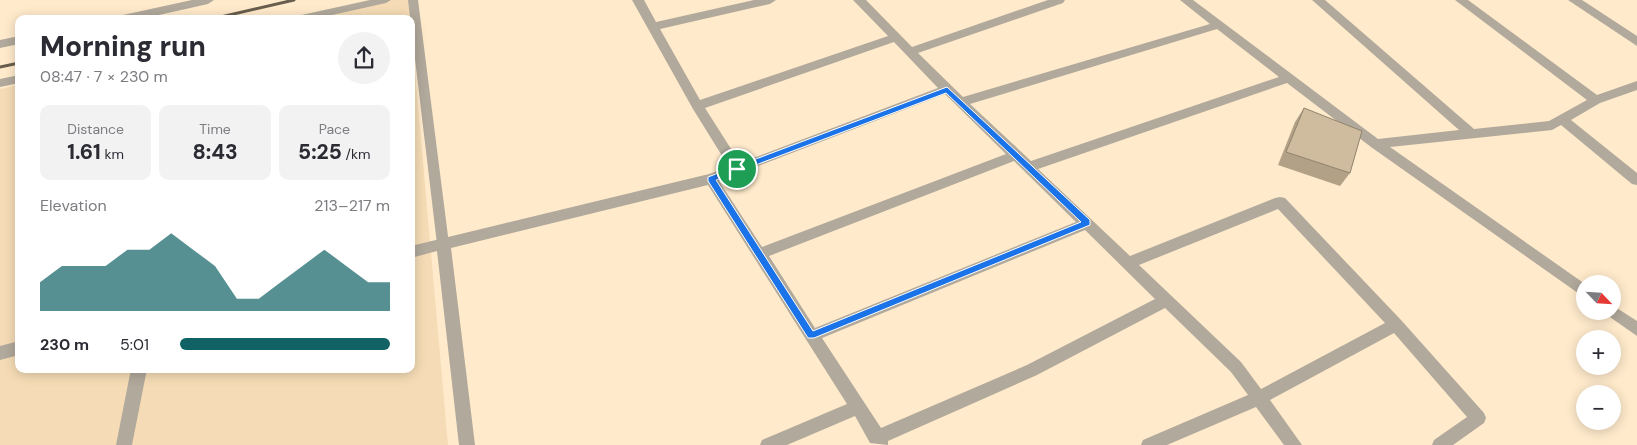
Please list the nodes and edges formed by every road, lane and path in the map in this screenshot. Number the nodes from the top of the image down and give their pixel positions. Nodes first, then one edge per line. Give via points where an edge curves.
1 (208, 0) edge
2 (386, 0) edge
3 (413, 0) edge
4 (638, 0) edge
5 (770, 0) edge
6 (859, 0) edge
7 (1059, 0) edge
8 (1186, 0) edge
9 (1318, 0) edge
10 (1460, 0) edge
11 (1574, 0) edge
12 (172, 4) edge
13 (136, 15) edge
14 (316, 15) edge
15 (415, 15) edge
16 (415, 16) edge
17 (1218, 24) junction
18 (653, 27) junction
19 (896, 37) junction
20 (15, 41) edge
21 (1637, 42) edge
22 (0, 44) edge
23 (909, 52) junction
24 (1289, 78) junction
25 (15, 80) edge
26 (0, 83) edge
27 (1637, 85) edge
28 (947, 89) junction
29 (1596, 100) junction
30 (960, 102) junction
31 (697, 106) junction
32 (1562, 120) junction
33 (1473, 135) junction
34 (1376, 144) junction
35 (1017, 155) junction
36 (1029, 167) junction
37 (737, 169) junction
38 (711, 179) junction
39 (1637, 180) edge
40 (1087, 223) junction
41 (443, 244) junction
42 (415, 251) edge
43 (759, 254) junction
44 (1129, 263) junction
45 (1576, 286) edge
46 (1167, 300) junction
47 (1621, 317) edge
48 (1396, 325) junction
49 (1637, 329) edge
50 (811, 336) junction
51 (15, 349) edge
52 (0, 353) edge
53 (138, 373) edge
54 (1259, 398) junction
55 (857, 408) junction
56 (879, 441) edge
57 (124, 445) edge
58 (467, 445) edge
59 (768, 445) edge
60 (1149, 445) edge
61 (1294, 445) edge
62 (1440, 445) edge

1 - 12 street
2 - 14 lane
3 - 15 lane
4 - 18 street
5 - 18 street
6 - 19 street
7 - 23 street
8 - 17 street
9 - 33 street
10 - 29 street
11 - 21 street
12 - 13 street
16 - 41 lane
17 - 24 street
17 - 30 street
18 - 31 street
19 - 23 street
19 - 31 street
20 - 22 street
23 - 28 street
24 - 34 street
24 - 36 street
25 - 26 street
27 - 29 street
28 - 30 street
28 - 37 street
29 - 32 street
30 - 35 street
31 - 37 street
32 - 33 street via 1552,125
32 - 39 street
33 - 34 street
34 - 45 street
35 - 36 street
35 - 43 street
36 - 40 street
37 - 38 street
38 - 41 street
38 - 43 street
40 - 44 street
40 - 50 street
41 - 42 street
41 - 58 street
43 - 50 street
44 - 46 street
44 - 48 street via 1280,202
46 - 54 street via 1236,367
46 - 56 street via 1032,370
47 - 49 street
48 - 54 street
48 - 62 street via 1478,418
50 - 55 street
51 - 52 street
53 - 57 street
54 - 60 street
54 - 61 street
55 - 56 street
55 - 59 street

